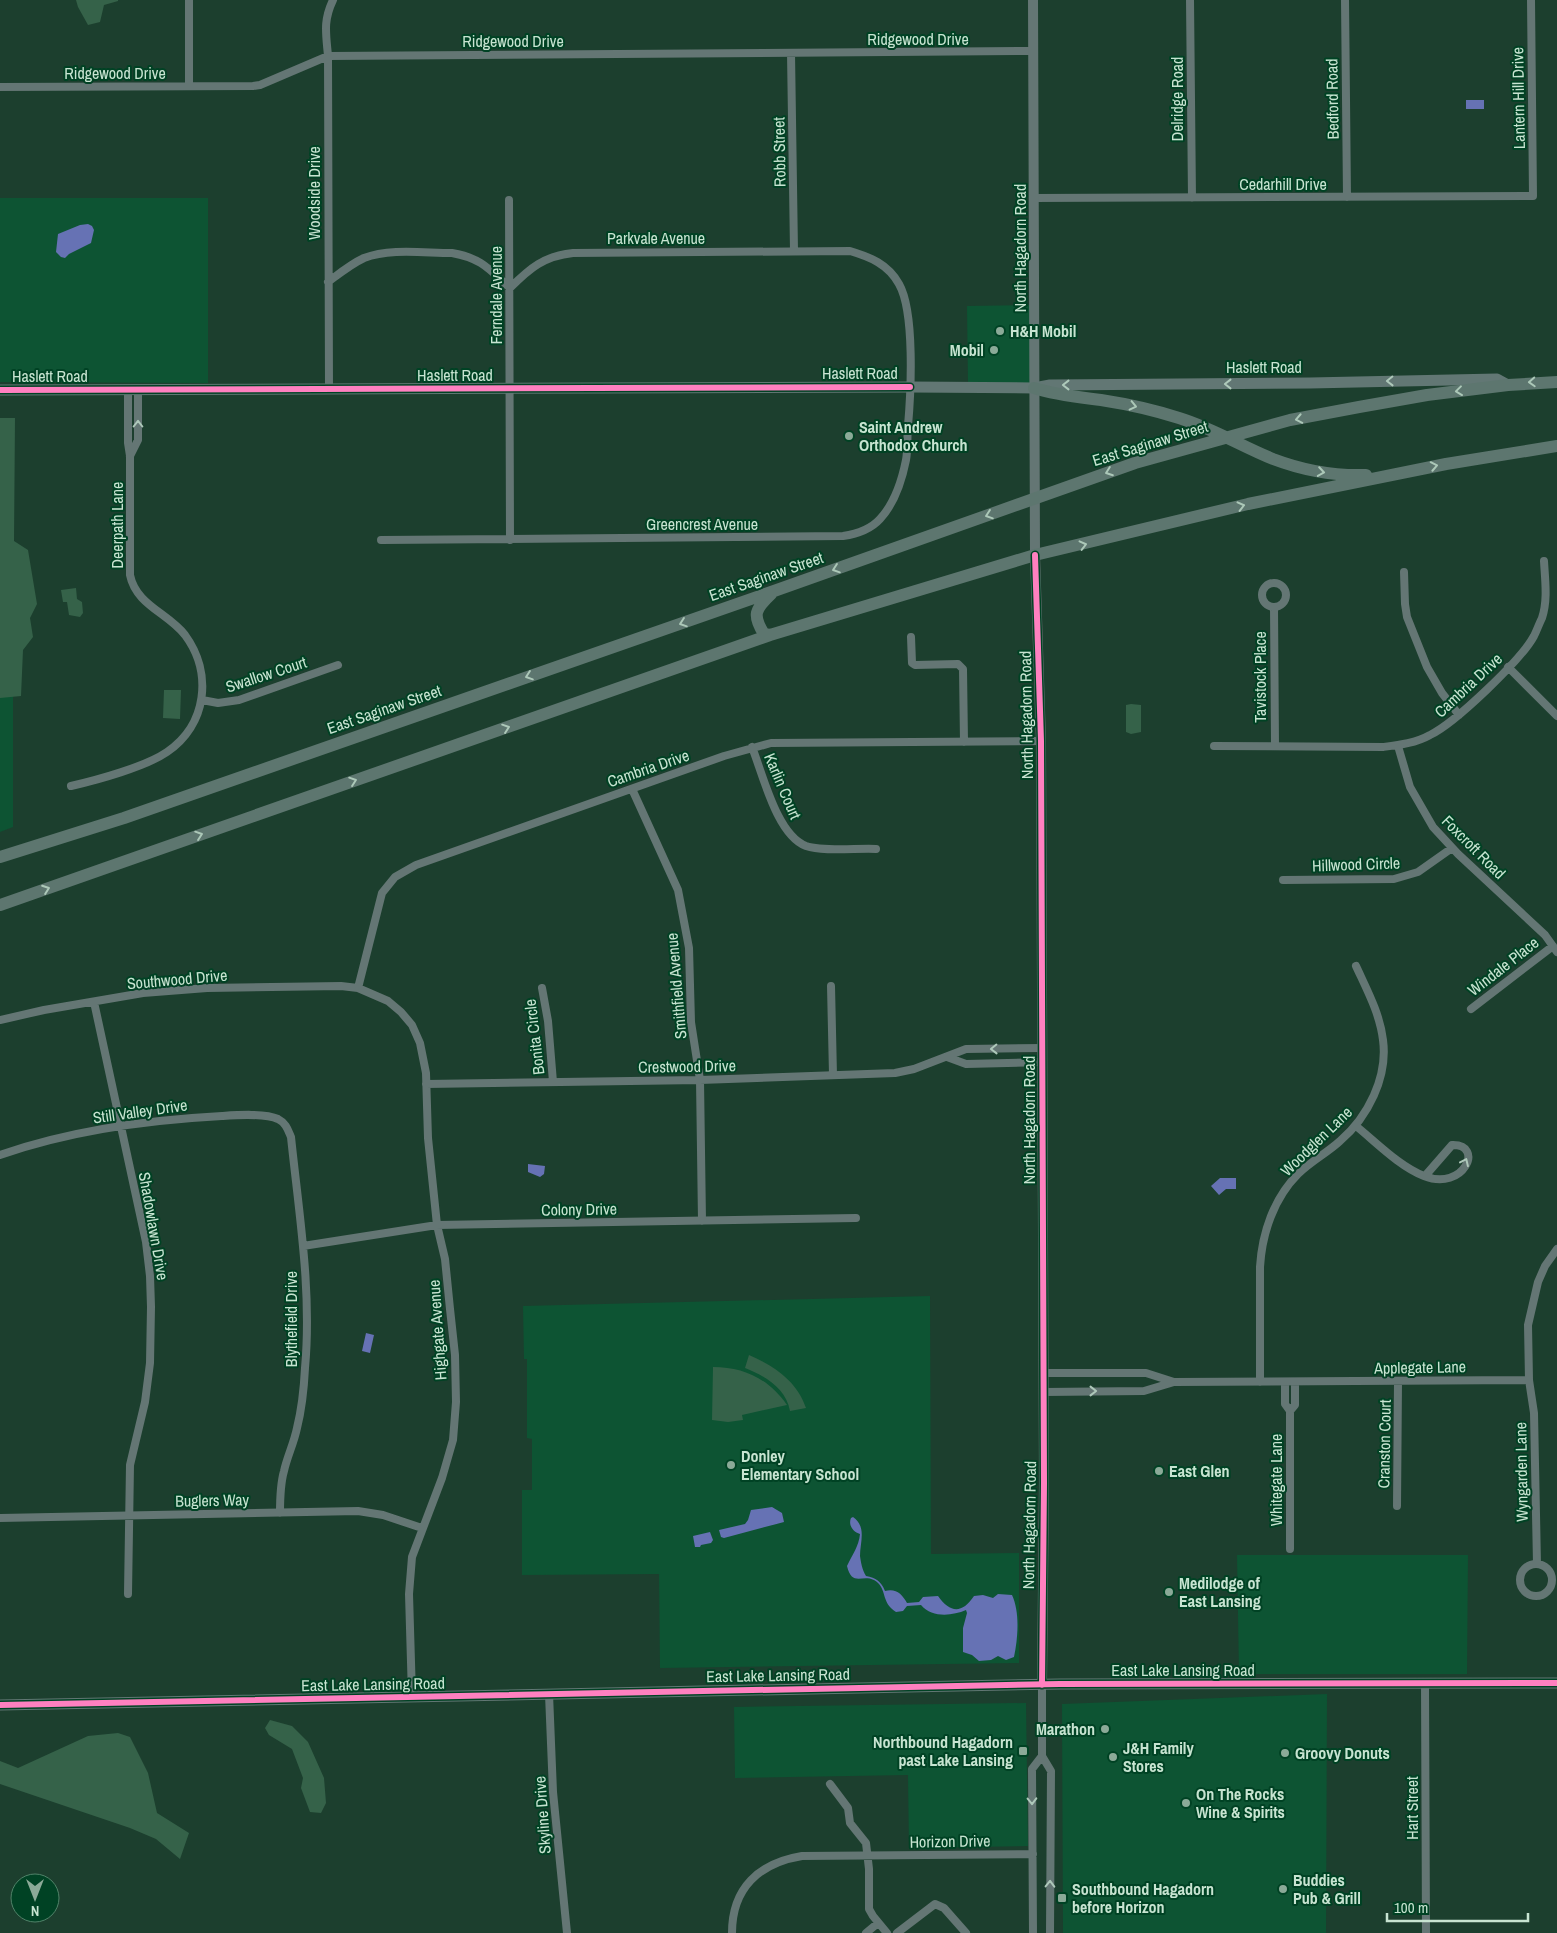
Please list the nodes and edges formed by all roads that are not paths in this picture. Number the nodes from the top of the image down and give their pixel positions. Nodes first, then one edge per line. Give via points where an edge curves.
1 (189, 0) edge
2 (333, 0) edge
3 (1033, 0) edge
4 (1190, 0) edge
5 (1345, 0) edge
6 (1532, 0) edge
7 (1033, 51) junction
8 (791, 53) junction
9 (328, 56) junction
10 (189, 86) junction
11 (0, 87) edge
12 (1533, 196) joint
13 (1347, 197) junction
14 (1034, 198) junction
15 (1192, 198) junction
16 (509, 200) dead end
17 (794, 251) junction
18 (328, 282) junction
19 (510, 288) junction
20 (1557, 382) edge
21 (1508, 385) junction
22 (910, 387) junction
23 (329, 388) junction
24 (510, 388) junction
25 (1034, 388) junction
26 (133, 389) junction
27 (0, 390) edge
28 (1227, 437) junction
29 (1557, 446) edge
30 (1399, 473) junction
31 (1036, 499) junction
32 (381, 540) dead end
33 (510, 540) junction
34 (1036, 555) junction
35 (1544, 561) dead end
36 (1404, 572) dead end
37 (774, 591) junction
38 (1274, 607) dead end
39 (770, 635) junction
40 (911, 637) dead end
41 (338, 664) dead end
42 (1508, 667) junction
43 (202, 700) junction
44 (1459, 715) junction
45 (1557, 716) edge
46 (1041, 741) junction
47 (964, 742) junction
48 (1214, 746) dead end
49 (1275, 746) junction
50 (1398, 746) junction
51 (752, 747) junction
52 (71, 786) dead end
53 (632, 789) junction
54 (876, 848) dead end
55 (1452, 848) junction
56 (0, 857) edge
57 (1283, 880) dead end
58 (0, 905) edge
59 (1555, 949) edge
60 (1356, 966) dead end
61 (830, 986) dead end
62 (358, 988) junction
63 (542, 988) dead end
64 (94, 1002) junction
65 (1471, 1009) dead end
66 (0, 1020) edge
67 (1042, 1048) junction
68 (947, 1057) junction
69 (1042, 1062) junction
70 (833, 1075) junction
71 (700, 1080) junction
72 (553, 1082) junction
73 (426, 1084) junction
74 (285, 1124) joint
75 (121, 1126) junction
76 (1356, 1126) junction
77 (0, 1155) edge
78 (1425, 1176) junction
79 (856, 1218) dead end
80 (702, 1221) junction
81 (437, 1225) junction
82 (303, 1246) junction
83 (1557, 1250) edge
84 (1044, 1373) junction
85 (1529, 1380) junction
86 (1174, 1382) junction
87 (1260, 1382) junction
88 (1285, 1382) junction
89 (1295, 1382) junction
90 (1398, 1382) junction
91 (1044, 1392) junction
92 (1290, 1411) junction
93 (1397, 1506) dead end
94 (280, 1513) junction
95 (129, 1516) junction
96 (0, 1518) edge
97 (422, 1528) junction
98 (1290, 1549) dead end
99 (1537, 1564) junction
100 (128, 1594) dead end
101 (1425, 1684) junction
102 (1557, 1684) edge
103 (1042, 1685) junction
104 (549, 1694) junction
105 (412, 1696) junction
106 (0, 1705) edge
107 (1042, 1756) junction
108 (830, 1784) dead end
109 (1033, 1854) junction
110 (868, 1856) junction
111 (878, 1923) junction
112 (567, 1933) edge
113 (732, 1933) edge
114 (866, 1933) edge
115 (887, 1933) edge
116 (897, 1933) edge
117 (966, 1933) edge
118 (1033, 1933) edge
119 (1050, 1933) edge
120 (1426, 1933) edge

1 - 10 street
2 - 9 street, Woodside Drive via 325,24
3 - 7 street, North Hagadorn Road
4 - 15 street, Delridge Road
5 - 13 street, Bedford Road
6 - 12 street, Lantern Hill Drive
7 - 8 street, Ridgewood Drive
7 - 14 street, North Hagadorn Road
8 - 9 street, Ridgewood Drive
8 - 17 street, Robb Street
9 - 10 street, Ridgewood Drive via 260,85
9 - 18 street, Woodside Drive
10 - 11 street, Ridgewood Drive
12 - 13 street, Cedarhill Drive
13 - 15 street, Cedarhill Drive
14 - 15 street, Cedarhill Drive
14 - 25 street, North Hagadorn Road
16 - 19 street, Ferndale Avenue
17 - 19 street, Parkvale Avenue via 557,254 539,262
17 - 22 street, Parkvale Avenue via 850,251 871,258 889,270 905,297 909,323
18 - 19 street via 364,258 381,253 452,253 475,258
18 - 23 street, Woodside Drive
19 - 24 street, Ferndale Avenue
20 -> 21 main road, East Saginaw Street
21 -> 25 main road, Haslett Road via 1497,379 1050,385
21 -> 28 main road, East Saginaw Street via 1359,407 1290,420
22 - 24 main road, Haslett Road
22 - 25 main road, Haslett Road
22 - 33 street, Greencrest Avenue via 902,477 884,514 859,534
23 - 24 main road, Haslett Road
23 - 26 main road, Haslett Road
24 - 33 street, Ferndale Avenue
25 -> 28 main road via 1141,408 1180,418
25 - 31 street, North Hagadorn Road
26 - 27 main road, Haslett Road
26 - 43 street, Deerpath Lane via 138,440 130,456 132,585 145,602 185,636 199,662
28 -> 30 main road via 1273,459 1316,471 1363,475
28 -> 31 main road, East Saginaw Street via 1135,463
30 -> 29 main road
34 -> 30 main road via 1248,504
31 - 34 street, North Hagadorn Road
31 -> 37 main road, East Saginaw Street
32 - 33 street, Greencrest Avenue
34 - 39 main road
34 - 46 street, North Hagadorn Road
35 - 42 street, Cambria Drive via 1546,587 1542,616 1534,636
36 - 44 street via 1407,616 1427,667
37 - 39 main road via 759,605 756,614 764,634
37 -> 56 main road, East Saginaw Street via 124,818
38 - 49 street, Tavistock Place
58 -> 39 main road
40 - 47 street via 912,663 915,665 958,664 964,669
41 - 43 street, Swallow Court via 239,700 218,703
42 - 44 street, Cambria Drive
42 - 45 street
43 - 52 street, Deerpath Lane via 193,722 169,751 146,763
44 - 50 street, Cambria Drive via 1430,736
46 - 47 street, Cambria Drive
46 - 67 street, North Hagadorn Road
47 - 51 street, Cambria Drive via 771,743
48 - 49 street, Cambria Drive
49 - 50 street, Cambria Drive
50 - 55 street, Foxcroft Road via 1410,788 1423,813
51 - 53 street, Cambria Drive
51 - 54 street, Karlin Court via 778,818 790,835 816,848
53 - 62 street, Cambria Drive via 416,864 399,873 382,893 378,904
53 - 71 street, Smithfield Avenue via 678,890 689,948 691,1022
55 - 57 street, Hillwood Circle via 1418,872 1394,880
55 - 59 street, Foxcroft Road via 1545,935
59 - 65 street, Windale Place
60 - 76 street, Woodglen Lane via 1377,1015 1384,1053 1378,1083
61 - 70 street
62 - 64 street, Southwood Drive via 207,988 143,993
62 - 73 street, Highgate Avenue via 388,1002 412,1025 424,1059
63 - 72 street, Bonita Circle
64 - 66 street, Southwood Drive
64 - 75 street, Shadowlawn Drive
67 -> 68 street, Crestwood Drive via 966,1049
67 - 69 street, North Hagadorn Road
68 - 69 street via 966,1064
68 - 70 street, Crestwood Drive via 895,1073
69 - 84 street, North Hagadorn Road
70 - 71 street, Crestwood Drive
71 - 72 street, Crestwood Drive
71 - 80 street, Smithfield Avenue
72 - 73 street, Crestwood Drive
73 - 81 street, Highgate Avenue
74 - 75 street, Still Valley Drive via 272,1117 236,1115
74 - 82 street, Blythefield Drive via 291,1137
75 - 77 street, Still Valley Drive
75 - 95 street, Shadowlawn Drive via 146,1242 152,1311 145,1402 130,1465
76 - 78 street via 1409,1168
76 - 87 street, Woodglen Lane via 1298,1174 1274,1210 1266,1229 1261,1249
78 -> 78 street via 1439,1180 1458,1174 1469,1156 1466,1149 1452,1145
79 - 80 street, Colony Drive
80 - 81 street, Colony Drive
81 - 82 street, Colony Drive
81 - 97 street, Highgate Avenue via 446,1259 456,1402 452,1440 443,1476
82 - 94 street, Blythefield Drive via 307,1290 305,1369 298,1428 280,1488
83 - 85 street via 1538,1282 1531,1308 1528,1324
84 - 86 street, Applegate Lane via 1146,1373
84 - 91 street, North Hagadorn Road
85 - 90 street, Applegate Lane
85 - 99 street, Wyngarden Lane via 1534,1413
86 - 87 street, Applegate Lane
91 -> 86 street, Applegate Lane via 1144,1391
87 - 88 street, Applegate Lane
88 - 89 street, Applegate Lane
88 - 92 street, Whitegate Lane via 1285,1404
89 - 90 street, Applegate Lane
89 - 92 street, Whitegate Lane via 1295,1405
90 - 93 street, Cranston Court
91 - 103 street, North Hagadorn Road
92 - 98 street, Whitegate Lane
94 - 95 street, Buglers Way
94 - 97 street, Buglers Way via 358,1511 383,1514
95 - 96 street, Buglers Way
95 - 100 street, Shadowlawn Drive
97 - 105 street, Highgate Avenue via 412,1557 410,1579
99 - 99 street via 1523,1570 1520,1580 1523,1590 1532,1596 1547,1592 1552,1583 1547,1568
101 - 102 main road, East Lake Lansing Road
101 - 103 main road, East Lake Lansing Road
101 - 120 street, Hart Street
103 - 104 main road, East Lake Lansing Road
103 - 107 street, North Hagadorn Road
104 - 105 main road, East Lake Lansing Road
104 - 112 street, Skyline Drive via 554,1800
105 - 106 main road, East Lake Lansing Road
107 -> 109 street, North Hagadorn Road via 1032,1768
119 -> 107 street, North Hagadorn Road via 1051,1771
108 - 110 street via 848,1808 850,1823 866,1843
109 - 110 street, Horizon Drive
109 - 118 street, North Hagadorn Road
110 - 111 street via 869,1909
110 - 113 street, Horizon Drive via 802,1856 786,1858 769,1866 758,1873 741,1893
111 - 114 street
111 - 115 street
116 - 117 street via 935,1904 944,1908

